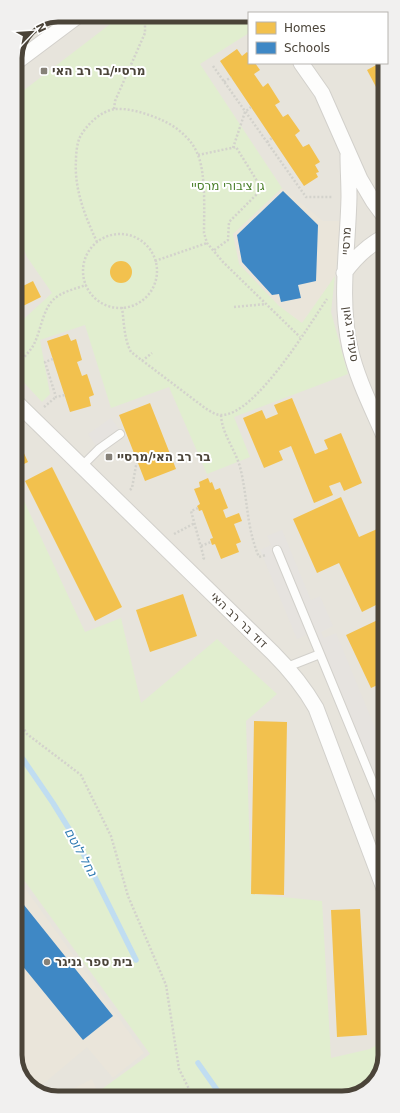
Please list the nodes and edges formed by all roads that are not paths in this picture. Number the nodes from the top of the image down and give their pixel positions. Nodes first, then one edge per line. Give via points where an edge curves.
1 (70, 22) edge
2 (22, 58) edge
3 (302, 64) edge
4 (348, 154) junction
5 (378, 208) edge
6 (378, 241) edge
7 (344, 273) junction
8 (22, 408) edge
9 (378, 422) edge
10 (120, 434) dead end
11 (82, 466) junction
12 (277, 550) road end
13 (320, 654) junction
14 (288, 667) junction
15 (378, 795) edge
16 (378, 872) edge

1 - 2 street
3 - 4 street, מרסיי via 322,93
4 - 5 street, מרסיי
4 - 7 street, מרסיי via 349,198
6 - 7 street, מרסיי via 363,251
7 - 9 street, סעדיה גאון via 350,348 357,374
8 - 11 street, דוד בר רב האי
10 - 11 lane via 99,449
11 - 14 street, דוד בר רב האי
12 - 13 lane
13 - 14 lane
13 - 15 lane
14 - 16 street, דוד בר רב האי via 316,708

